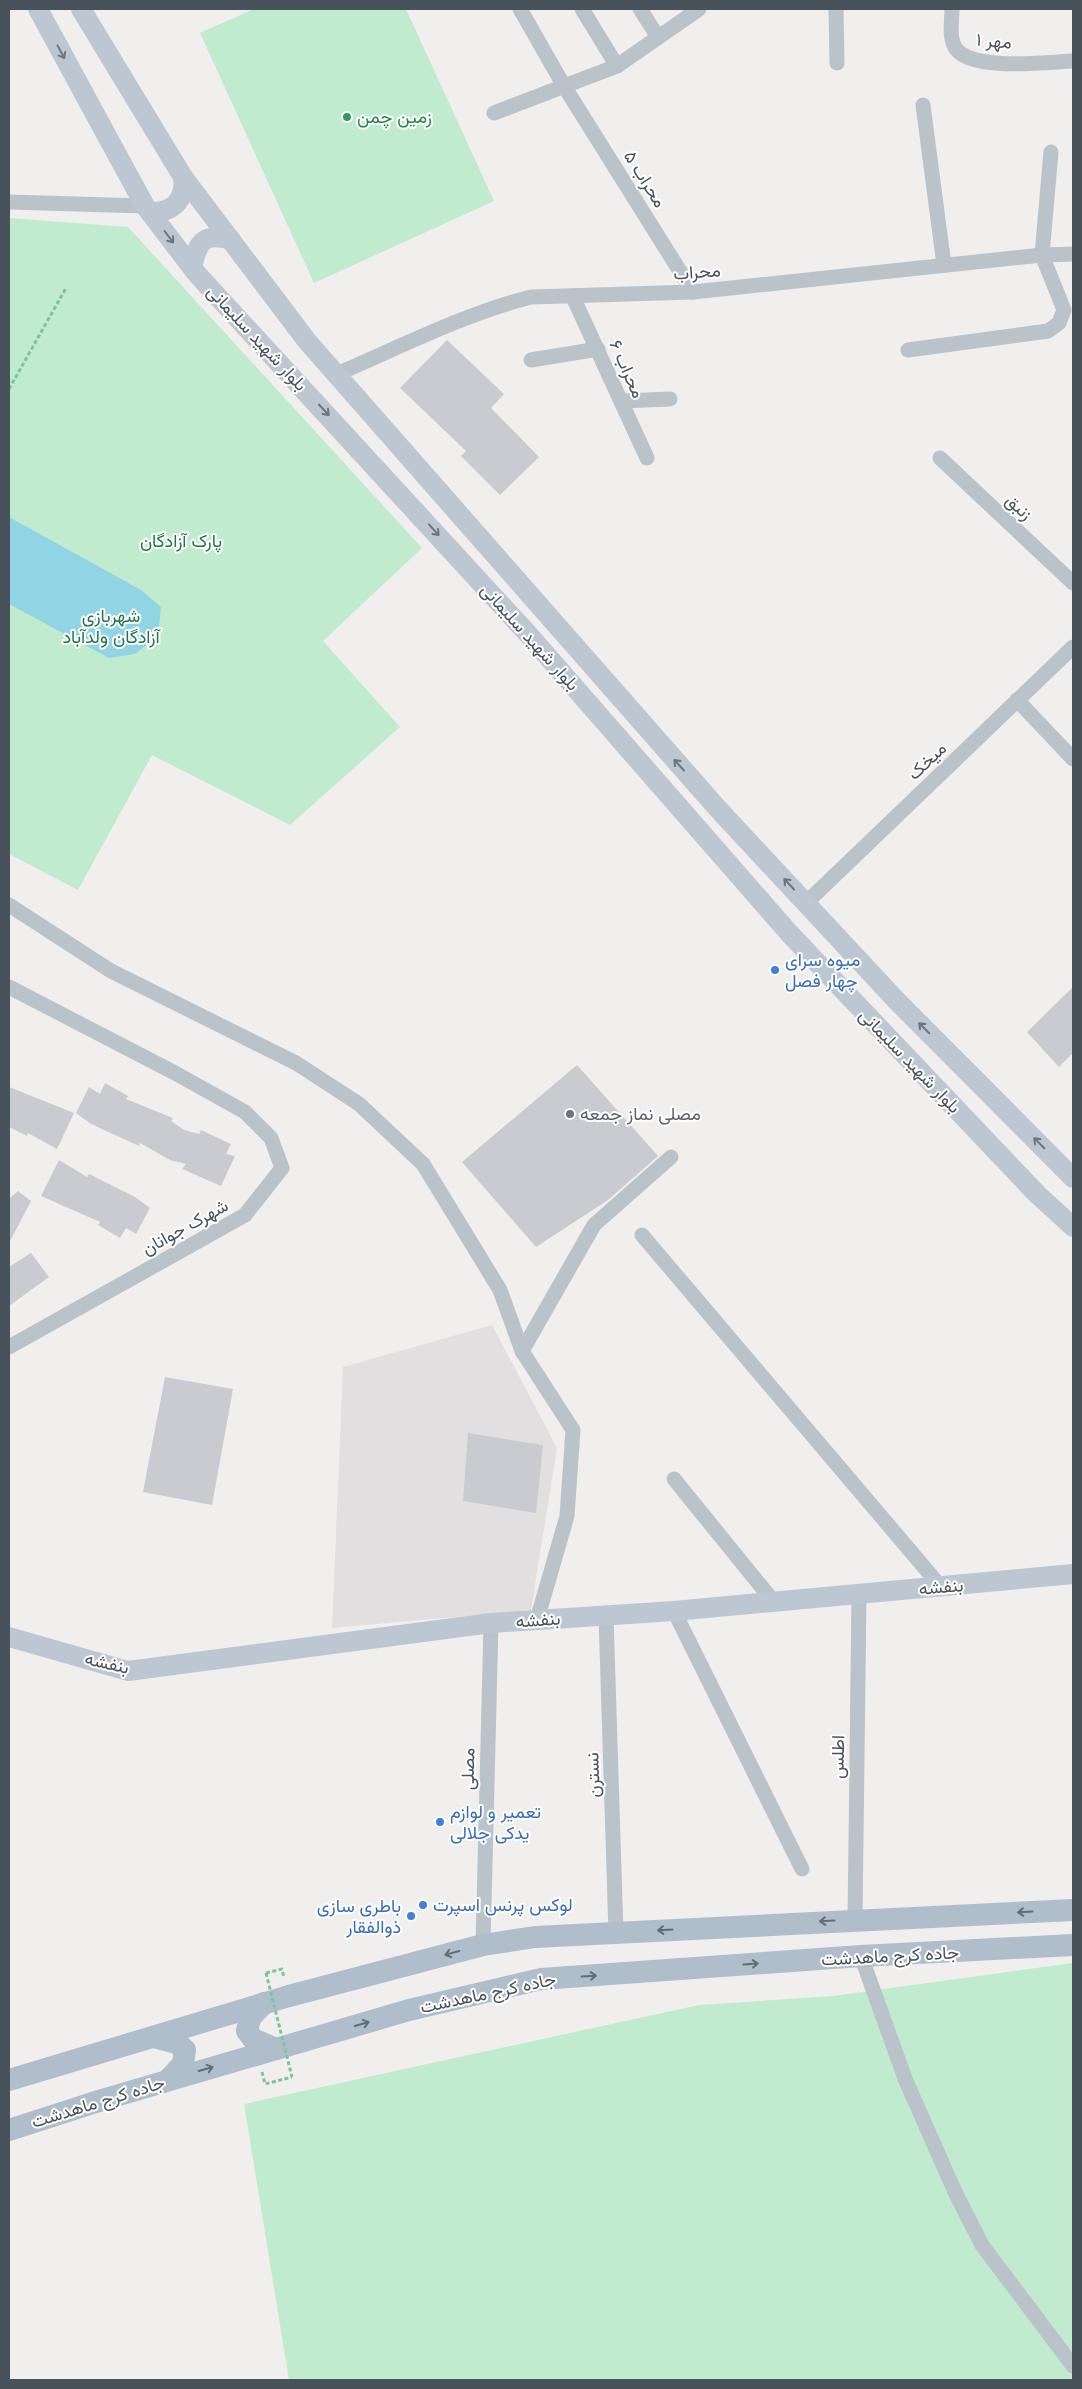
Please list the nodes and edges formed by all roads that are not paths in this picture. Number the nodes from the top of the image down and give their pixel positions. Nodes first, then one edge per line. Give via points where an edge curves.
1 (38, 9) edge
2 (520, 9) edge
3 (582, 9) edge
4 (640, 9) edge
5 (699, 9) edge
6 (836, 9) edge
7 (952, 9) edge
8 (86, 10) edge
9 (658, 36) junction
10 (1073, 61) edge
11 (1054, 62) junction
12 (837, 63) dead end
13 (617, 66) junction
14 (1073, 66) edge
15 (564, 86) junction
16 (923, 105) dead end
17 (494, 113) dead end
18 (1051, 152) dead end
19 (183, 177) junction
20 (9, 202) edge
21 (148, 209) junction
22 (231, 240) junction
23 (1073, 254) edge
24 (1042, 255) junction
25 (944, 265) junction
26 (192, 268) junction
27 (693, 292) junction
28 (573, 297) junction
29 (598, 349) junction
30 (908, 350) dead end
31 (531, 360) dead end
32 (337, 374) junction
33 (670, 399) dead end
34 (621, 401) junction
35 (647, 458) dead end
36 (940, 458) dead end
37 (1073, 583) edge
38 (1073, 647) edge
39 (1017, 700) junction
40 (1073, 759) edge
41 (806, 903) junction
42 (9, 905) edge
43 (9, 987) edge
44 (670, 1157) dead end
45 (1073, 1178) edge
46 (1073, 1227) edge
47 (642, 1235) dead end
48 (9, 1347) edge
49 (522, 1352) junction
50 (674, 1479) dead end
51 (1073, 1574) edge
52 (942, 1588) junction
53 (859, 1595) junction
54 (773, 1601) junction
55 (674, 1611) junction
56 (606, 1616) junction
57 (537, 1620) junction
58 (491, 1623) junction
59 (9, 1637) edge
60 (802, 1869) dead end
61 (1073, 1910) edge
62 (855, 1920) junction
63 (616, 1932) junction
64 (483, 1945) junction
65 (1073, 1945) edge
66 (861, 1956) junction
67 (264, 2004) junction
68 (154, 2037) junction
69 (276, 2048) junction
70 (9, 2080) edge
71 (168, 2080) junction
72 (9, 2130) edge
73 (1073, 2366) edge

1 -> 21 main road, بلوار شهید سلیمانی
2 - 15 street, محراب ۵
3 - 13 street
4 - 9 street
5 - 9 street
6 - 12 street
7 - 11 street, مهر ۱ via 951,33 956,49 966,58 998,63
8 - 19 main road, بلوار شهید سلیمانی
9 - 13 street
10 - 11 street, مهر ۱
11 - 14 street
13 - 15 street
15 - 17 street
15 - 27 street, محراب ۵
16 - 25 street
18 - 24 street
19 - 21 main road via 184,189 173,208 162,213
19 - 22 main road, بلوار شهید سلیمانی
20 - 21 street
21 -> 26 main road, بلوار شهید سلیمانی
22 - 26 main road via 216,236 204,240 196,248
22 - 32 main road, بلوار شهید سلیمانی via 307,341
23 - 24 street, محراب
24 - 25 street, محراب
24 - 30 street via 1064,310 1059,323 1048,331
25 - 27 street, محراب
26 -> 46 main road, بلوار شهید سلیمانی via 528,634 789,934 1037,1194
27 - 28 street, محراب
28 - 29 street, محراب ۶
28 - 32 street, محراب via 531,298 508,303
29 - 31 street
29 - 34 street, محراب ۶
41 -> 32 main road, بلوار شهید سلیمانی via 713,803
33 - 34 street
34 - 35 street, محراب ۶
36 - 37 street, زنبق
38 - 39 street, میخک
39 - 40 street
39 - 41 street, میخک
45 -> 41 main road, بلوار شهید سلیمانی via 896,1000
42 - 49 street via 111,971 296,1063 359,1104 423,1164 500,1290
43 - 48 street, شهرک جوانان via 245,1112 270,1138 282,1168 245,1215
44 - 49 street via 594,1225
47 - 52 street
49 - 57 street via 573,1430 567,1516
50 - 54 street
51 - 52 main road, بنفشه
52 - 53 main road, بنفشه
53 - 54 main road, بنفشه
53 - 62 street, اطلس
54 - 55 main road, بنفشه
55 - 56 main road, بنفشه
55 - 60 street
56 - 57 main road, بنفشه
56 - 63 street, نسترن
57 - 58 main road, بنفشه
58 - 59 main road, بنفشه via 128,1672
58 - 64 street, مصلی
61 -> 62 main road
62 -> 63 main road
63 - 64 main road via 535,1937
64 -> 67 main road
65 - 66 main road, جاده کرج ماهدشت
69 -> 66 main road, جاده کرج ماهدشت via 418,2008 541,1979
66 - 73 street via 906,2081 982,2245
67 - 68 main road
67 - 69 main road via 250,2018 247,2031 253,2039
68 - 70 main road
68 - 71 main road via 177,2042 184,2050 183,2064
71 -> 69 main road, جاده کرج ماهدشت
71 - 72 main road, جاده کرج ماهدشت

